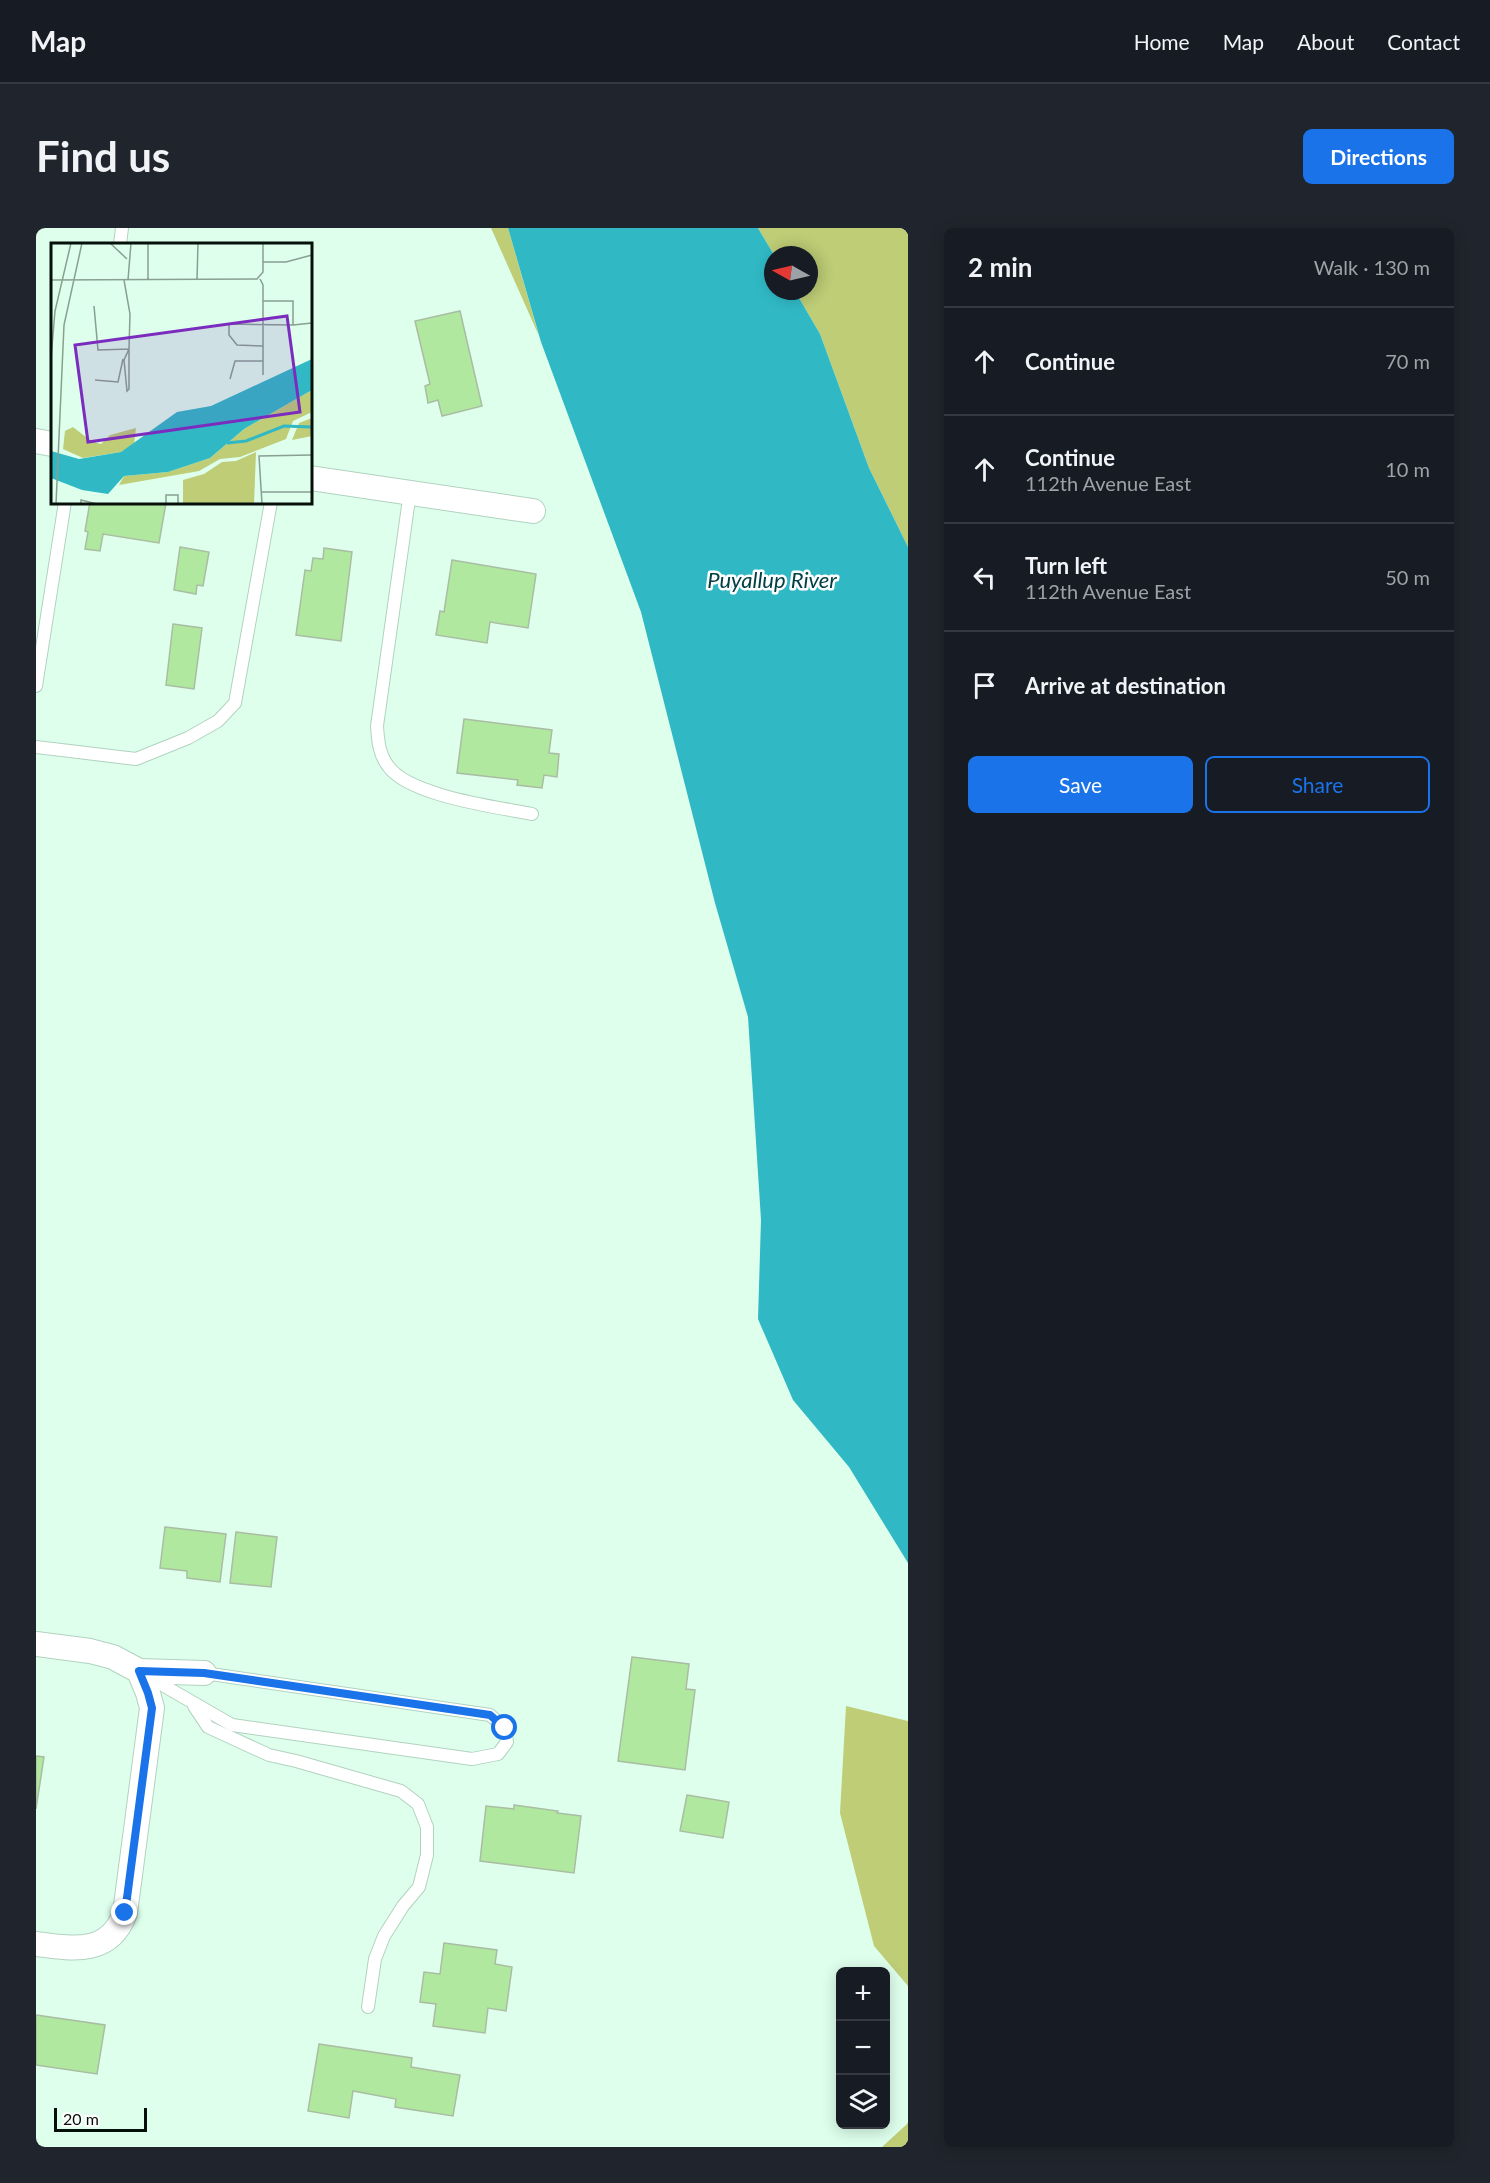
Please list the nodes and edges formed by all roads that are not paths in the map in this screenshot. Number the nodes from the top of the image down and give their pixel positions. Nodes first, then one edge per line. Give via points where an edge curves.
1 (122, 228) edge
2 (120, 243) edge
3 (36, 441) edge
4 (51, 444) edge
5 (312, 478) edge
6 (410, 492) junction
7 (65, 504) edge
8 (271, 504) edge
9 (533, 511) dead end
10 (36, 686) edge
11 (36, 747) edge
12 (532, 814) dead end
13 (36, 1644) edge
14 (139, 1671) junction
15 (204, 1673) joint
16 (192, 1702) junction
17 (36, 1944) edge
18 (368, 2007) dead end

1 - 2 lane
3 - 4 street
5 - 6 street
6 - 9 street
6 - 12 lane via 377,726 378,746 388,767 423,789
7 - 10 lane
8 - 11 lane via 235,703 218,721 136,759
13 - 14 street via 113,1657
14 - 15 street
14 - 16 lane
14 - 17 street via 152,1708 125,1913 119,1928 105,1942 69,1948
15 - 16 lane via 490,1715 505,1728 507,1742 498,1754 472,1759 232,1725
16 - 18 lane via 208,1727 269,1755 401,1791 418,1804 427,1827 427,1855 418,1887 384,1936 375,1959

